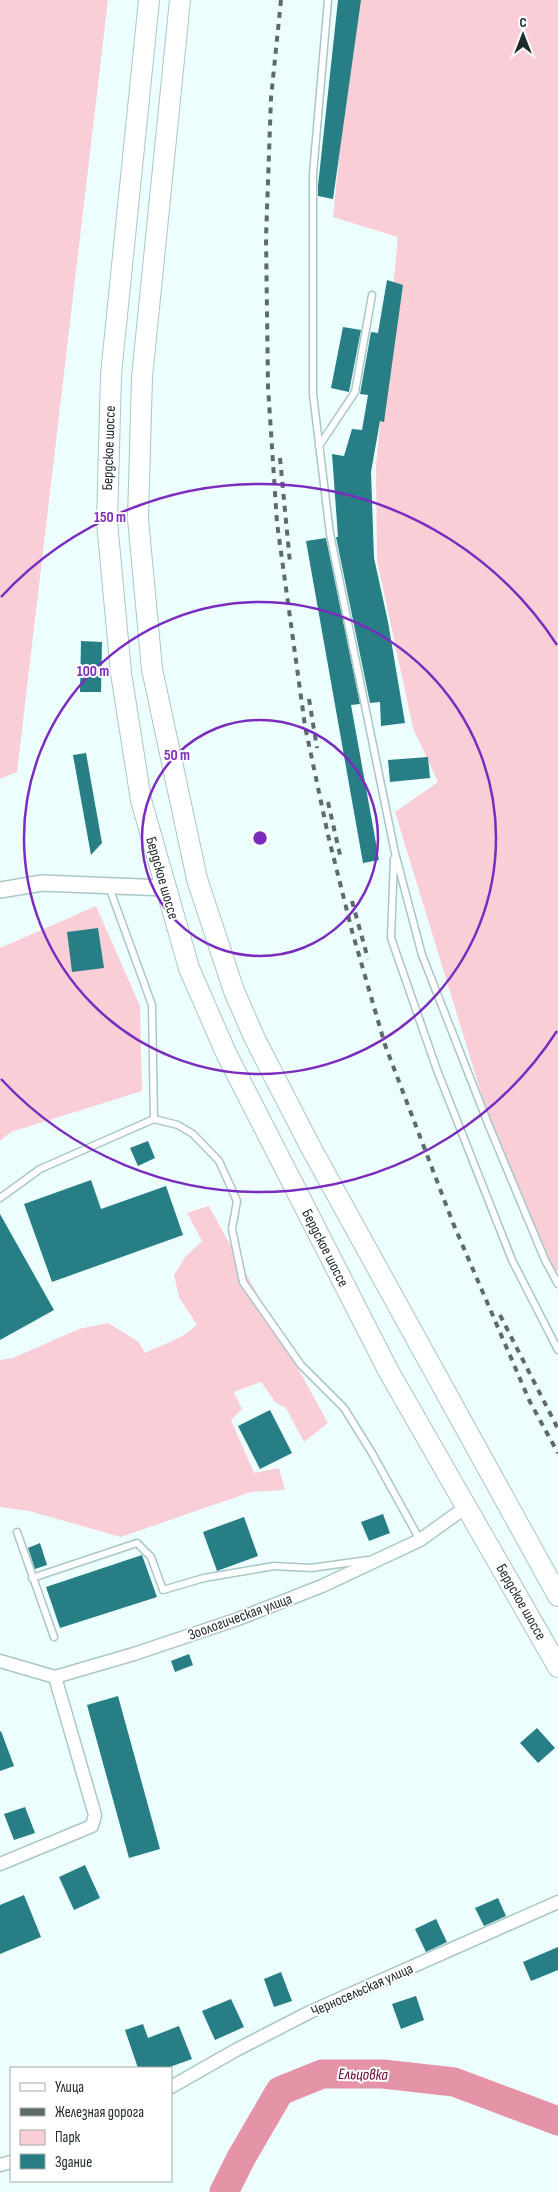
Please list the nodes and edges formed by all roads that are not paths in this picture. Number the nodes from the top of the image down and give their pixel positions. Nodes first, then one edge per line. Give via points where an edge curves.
1 (149, 0) edge
2 (180, 0) edge
3 (328, 0) edge
4 (137, 124) junction
5 (167, 129) junction
6 (372, 295) dead end
7 (320, 446) junction
8 (395, 853) junction
9 (109, 886) junction
10 (164, 888) junction
11 (0, 890) edge
12 (154, 1119) junction
13 (310, 1146) junction
14 (282, 1163) junction
15 (0, 1198) edge
16 (558, 1284) edge
17 (558, 1350) edge
18 (466, 1507) junction
19 (17, 1532) dead end
20 (420, 1540) junction
21 (383, 1559) junction
22 (32, 1578) junction
23 (558, 1596) edge
24 (54, 1637) dead end
25 (0, 1661) edge
26 (558, 1667) edge
27 (55, 1677) junction
28 (0, 1864) edge
29 (558, 1902) edge
30 (172, 2086) edge

1 - 4 highway, Бердское шоссе
2 - 5 highway, Бердское шоссе
3 - 7 lane via 313,174 313,394
4 - 5 highway
4 - 10 highway, Бердское шоссе via 111,374 107,522 121,673 140,800
5 - 13 highway, Бердское шоссе via 142,377 138,500 152,669 197,879 241,1007
6 - 7 lane via 355,392
7 - 8 lane via 330,534
8 - 16 lane via 422,955 493,1135
8 - 17 lane via 391,938 436,1070 512,1260
9 - 10 street
9 - 11 street via 42,883
9 - 12 lane via 152,1005
10 - 14 highway, Бердское шоссе via 189,968 226,1052
12 - 15 lane via 40,1168
12 - 20 lane via 178,1125 194,1134 219,1161 237,1201 232,1229 243,1282 301,1365 344,1408
13 - 14 highway
13 - 23 highway, Бердское шоссе
14 - 18 highway, Бердское шоссе via 389,1372
18 - 20 street, Зоологическая улица
18 - 26 highway, Бердское шоссе
19 - 22 lane
20 - 21 street, Зоологическая улица
21 - 22 lane via 310,1568 274,1566 204,1578 163,1590 151,1557 137,1543
21 - 27 street, Зоологическая улица via 238,1619
22 - 24 lane
25 - 27 street
27 - 28 street via 95,1815 92,1826
29 - 30 street, Черносельская улица via 310,2012

